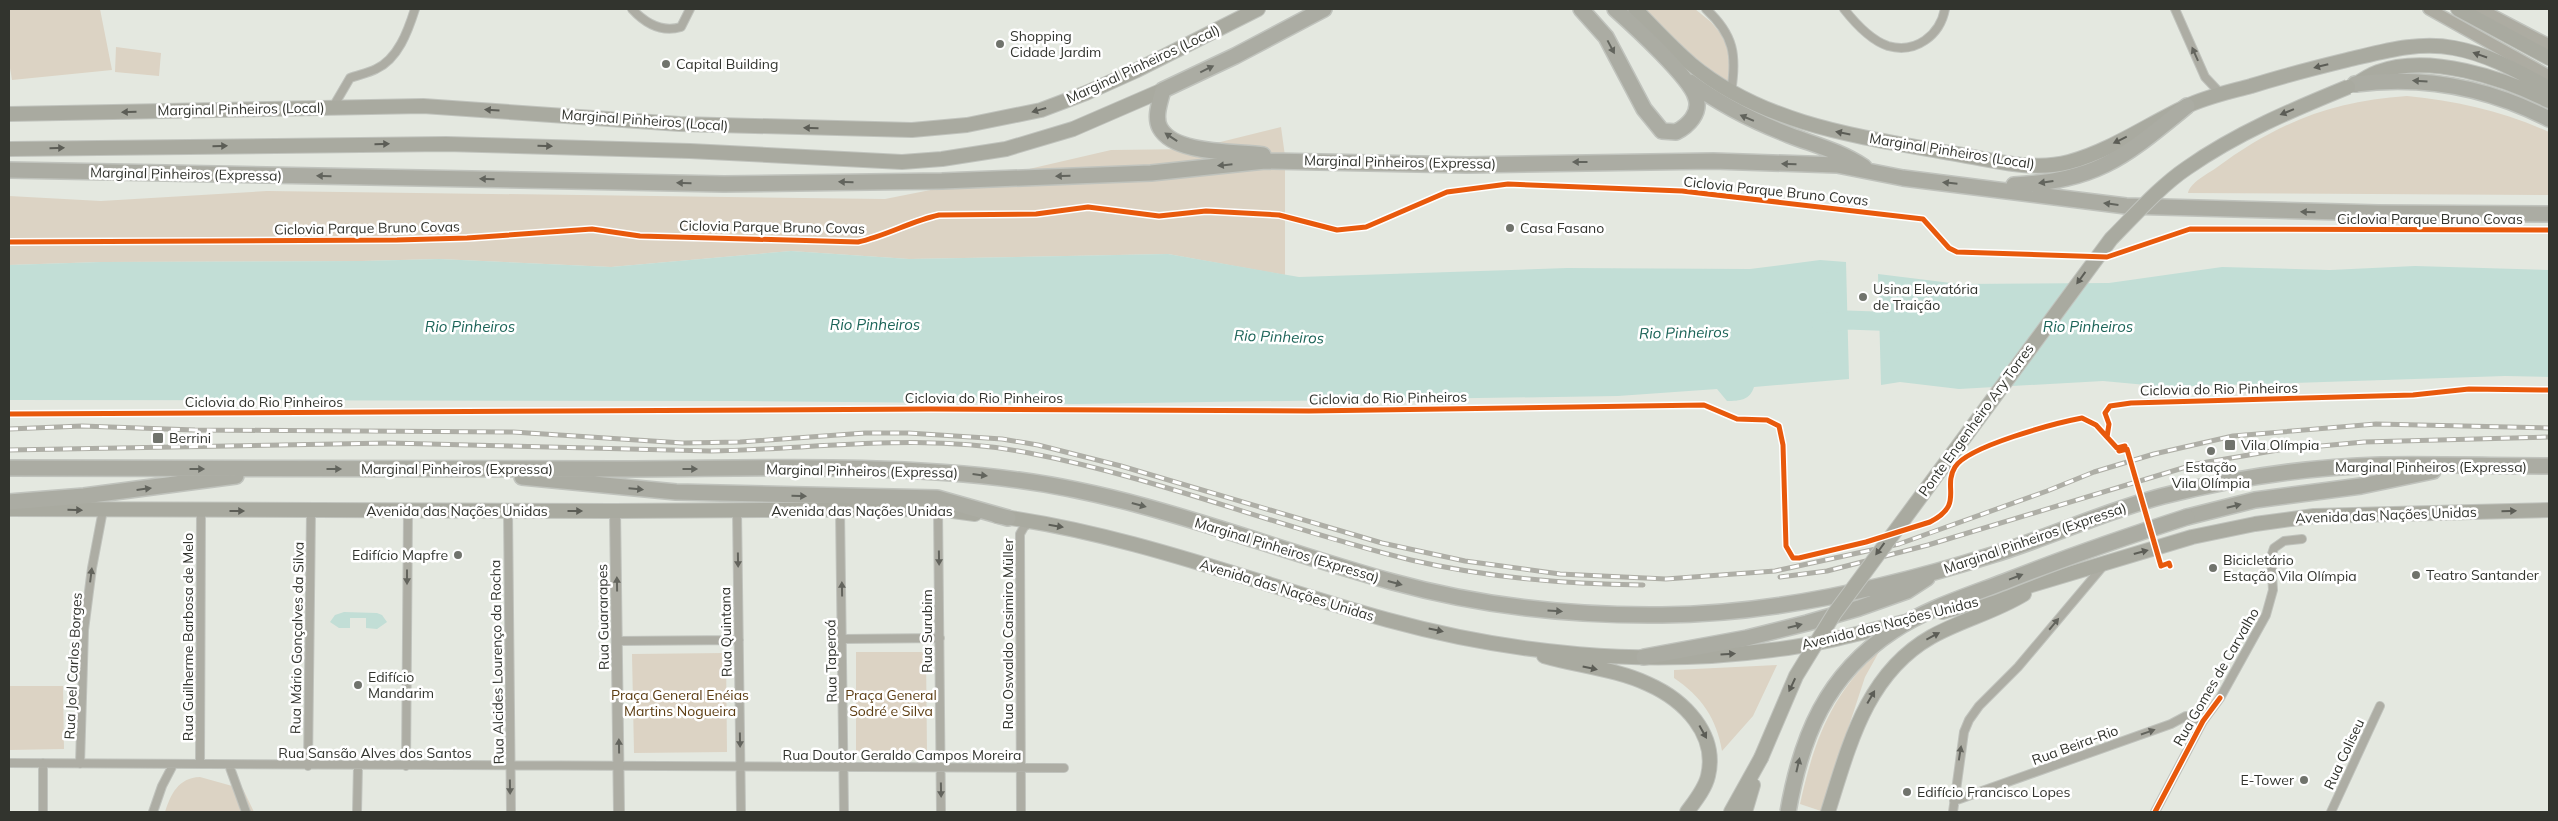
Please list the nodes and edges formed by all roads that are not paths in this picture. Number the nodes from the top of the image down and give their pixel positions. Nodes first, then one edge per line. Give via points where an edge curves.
1 (415, 9) edge
2 (632, 9) edge
3 (690, 9) edge
4 (1258, 9) edge
5 (1324, 9) edge
6 (1581, 9) edge
7 (1615, 9) edge
8 (1635, 9) edge
9 (1706, 9) edge
10 (1844, 9) edge
11 (1945, 9) edge
12 (2175, 9) edge
13 (2429, 9) edge
14 (2458, 9) edge
15 (2480, 9) edge
16 (2549, 45) edge
17 (2549, 58) edge
18 (1681, 75) junction
19 (2549, 76) edge
20 (2351, 86) junction
21 (2549, 88) edge
22 (1163, 90) junction
23 (1731, 92) junction
24 (2221, 94) junction
25 (2549, 101) edge
26 (2187, 106) junction
27 (333, 107) junction
28 (9, 114) edge
29 (2549, 119) edge
30 (9, 148) edge
31 (1304, 161) junction
32 (9, 170) edge
33 (1871, 172) junction
34 (1978, 187) junction
35 (2549, 214) edge
36 (2455, 466) junction
37 (2549, 466) edge
38 (9, 468) edge
39 (286, 469) junction
40 (466, 469) junction
41 (9, 502) edge
42 (9, 509) edge
43 (938, 509) junction
44 (103, 510) junction
45 (840, 510) junction
46 (2549, 510) edge
47 (201, 511) junction
48 (311, 511) junction
49 (408, 511) junction
50 (508, 511) junction
51 (616, 511) junction
52 (737, 511) junction
53 (1008, 518) junction
54 (1032, 522) junction
55 (2302, 539) dead end
56 (2107, 561) junction
57 (1939, 570) junction
58 (2044, 582) junction
59 (940, 638) junction
60 (843, 639) junction
61 (618, 640) junction
62 (739, 640) junction
63 (1509, 646) junction
64 (1644, 657) junction
65 (2380, 706) dead end
66 (2203, 721) junction
67 (1761, 758) junction
68 (9, 763) edge
69 (43, 763) junction
70 (80, 764) junction
71 (200, 764) junction
72 (173, 765) junction
73 (229, 765) junction
74 (308, 766) junction
75 (358, 766) junction
76 (406, 766) junction
77 (510, 767) junction
78 (619, 767) junction
79 (740, 767) junction
80 (844, 768) junction
81 (941, 768) junction
82 (1021, 768) junction
83 (1064, 768) dead end
84 (1954, 801) junction
85 (43, 812) edge
86 (153, 812) edge
87 (246, 812) edge
88 (357, 812) edge
89 (511, 812) edge
90 (619, 812) edge
91 (741, 812) edge
92 (844, 812) edge
93 (941, 812) edge
94 (1021, 812) edge
95 (1687, 812) edge
96 (1731, 812) edge
97 (1745, 812) edge
98 (1788, 812) edge
99 (1828, 812) edge
100 (1953, 812) edge
101 (2154, 812) edge
102 (2330, 812) edge

1 - 27 street via 408,29 392,55 376,70 350,78
2 - 3 street via 642,20 671,30 681,27
4 -> 27 highway, Marginal Pinheiros (Local) via 1086,93 1041,110 967,125 912,130 854,130 680,124 423,106
22 -> 5 highway
6 -> 18 highway via 1606,37 1644,109 1662,131 1676,132 1683,128 1691,121 1697,108 1696,98
7 - 18 highway
8 - 23 highway, Marginal Pinheiros (Local) via 1692,65
9 - 23 street via 1726,32 1733,48
10 - 11 street via 1873,38 1887,46 1909,47 1932,36 1940,26
24 -> 12 street via 2205,77
13 - 19 main road
14 - 17 highway
15 - 16 main road
33 -> 18 highway via 1838,151 1736,113
20 - 25 highway, Ponte Engenheiro Ary Torres via 2380,71 2394,68 2441,67 2519,86
29 -> 20 highway via 2500,97 2467,87 2405,80
20 -> 67 highway, Ponte Engenheiro Ary Torres, bridge via 2272,118 2185,169 2111,239 1834,614 1796,676
21 -> 24 highway, Marginal Pinheiros (Local) via 2465,50 2422,45 2391,48
30 -> 22 highway via 446,144 690,151 902,162 1006,149 1074,129
31 -> 22 highway via 1216,152 1171,140 1160,129 1157,116
26 -> 23 highway, Marginal Pinheiros (Local) via 2087,155 2069,162 2038,165 2005,162 1826,129 1785,117
24 - 26 highway, Marginal Pinheiros (Local)
26 -> 34 highway via 2128,154 2091,172 2039,183
27 -> 28 highway, Marginal Pinheiros (Local)
31 -> 32 highway, Marginal Pinheiros (Expressa) via 1151,173 895,183 724,184
33 -> 31 highway, Marginal Pinheiros (Expressa) via 1837,165 1713,161 1467,165
34 -> 33 highway, Marginal Pinheiros (Expressa)
35 -> 34 highway, Marginal Pinheiros (Expressa) via 2126,206
36 - 37 highway, Marginal Pinheiros (Expressa)
36 - 57 highway, Marginal Pinheiros (Expressa) via 2324,468 2224,483 2119,508 1995,554
98 -> 36 highway, bridge via 1800,754 1828,696 1874,644 1921,615 2074,554 2187,517 2255,500 2361,486
38 -> 39 highway, Marginal Pinheiros (Expressa)
39 -> 40 highway, Marginal Pinheiros (Expressa)
41 -> 39 highway via 84,496
40 -> 53 highway via 676,492 937,498
40 -> 57 highway, Marginal Pinheiros (Expressa) via 901,469 1024,480 1080,490 1165,512 1397,583 1483,602 1539,610 1668,615 1751,609 1823,598
42 -> 44 highway, Avenida das Nações Unidas
43 - 45 highway, Avenida das Nações Unidas
43 - 53 highway, Avenida das Nações Unidas
43 -> 59 street, Rua Surubim
44 - 47 highway, Avenida das Nações Unidas
70 -> 44 street, Rua Joel Carlos Borges via 84,630
45 - 52 highway, Avenida das Nações Unidas
60 -> 45 street, Rua Taperoá
56 -> 46 highway, Avenida das Nações Unidas via 2218,531 2314,516
47 -> 48 highway, Avenida das Nações Unidas
47 - 71 street, Rua Guilherme Barbosa de Melo
48 - 49 highway, Avenida das Nações Unidas
48 - 74 street, Rua Mário Gonçalves da Silva
49 - 50 highway, Avenida das Nações Unidas
49 -> 76 street
50 -> 51 highway, Avenida das Nações Unidas
50 - 77 street, Rua Alcides Lourenço da Rocha
51 - 52 highway, Avenida das Nações Unidas
61 -> 51 street, Rua Guararapes
52 -> 62 street, Rua Quintana
53 - 54 highway, Avenida das Nações Unidas
54 -> 63 highway, Avenida das Nações Unidas via 1131,542 1391,620
54 - 82 street, Rua Oswaldo Casimiro Müller via 1024,526 1020,534
55 - 66 street, Rua Gomes de Carvalho via 2284,541 2274,548 2270,607 2220,698
56 - 58 highway, Avenida das Nações Unidas
84 -> 56 street via 1964,732 1969,720
64 -> 57 highway via 1747,638 1860,608 1907,591
64 -> 58 highway, Avenida das Nações Unidas via 1744,653 1814,643 1942,612
99 -> 58 highway via 1853,732 1877,686 1894,664 1932,636 1999,607
59 - 60 street
59 - 81 street, Rua Surubim
60 - 80 street, Rua Taperoá
61 - 62 street
78 -> 61 street, Rua Guararapes
62 -> 79 street, Rua Quintana
63 - 64 highway, Avenida das Nações Unidas
63 -> 95 highway via 1648,684 1688,711 1707,739 1710,756 1708,776 1702,791
65 - 102 street, Rua Coliseu
84 -> 66 street, Rua Beira-Rio via 2186,716
66 - 101 street, Rua Gomes de Carvalho
67 - 96 highway
67 - 97 highway, Ponte Engenheiro Ary Torres
68 - 69 street, Rua Sansão Alves dos Santos
69 - 70 street, Rua Sansão Alves dos Santos
69 - 85 street
70 - 72 street, Rua Sansão Alves dos Santos
71 - 72 street, Rua Sansão Alves dos Santos
71 - 73 street, Rua Sansão Alves dos Santos
72 - 86 street
73 - 74 street, Rua Sansão Alves dos Santos
73 - 87 street
74 - 75 street, Rua Sansão Alves dos Santos
75 - 76 street, Rua Sansão Alves dos Santos
75 - 88 street
76 - 77 street, Rua Sansão Alves dos Santos
77 - 78 street, Rua Sansão Alves dos Santos
77 -> 89 street, Rua Alcides Lourenço da Rocha
78 - 79 street, Rua Sansão Alves dos Santos
78 - 90 street, Rua Guararapes
79 - 80 street, Rua Doutor Geraldo Campos Moreira
79 - 91 street, Rua Quintana
80 - 81 street, Rua Doutor Geraldo Campos Moreira
80 - 92 street, Rua Taperoá
81 - 82 street, Rua Doutor Geraldo Campos Moreira
81 -> 93 street, Rua Surubim
82 - 83 street, Rua Doutor Geraldo Campos Moreira
82 - 94 street, Rua Oswaldo Casimiro Müller
84 - 100 street

